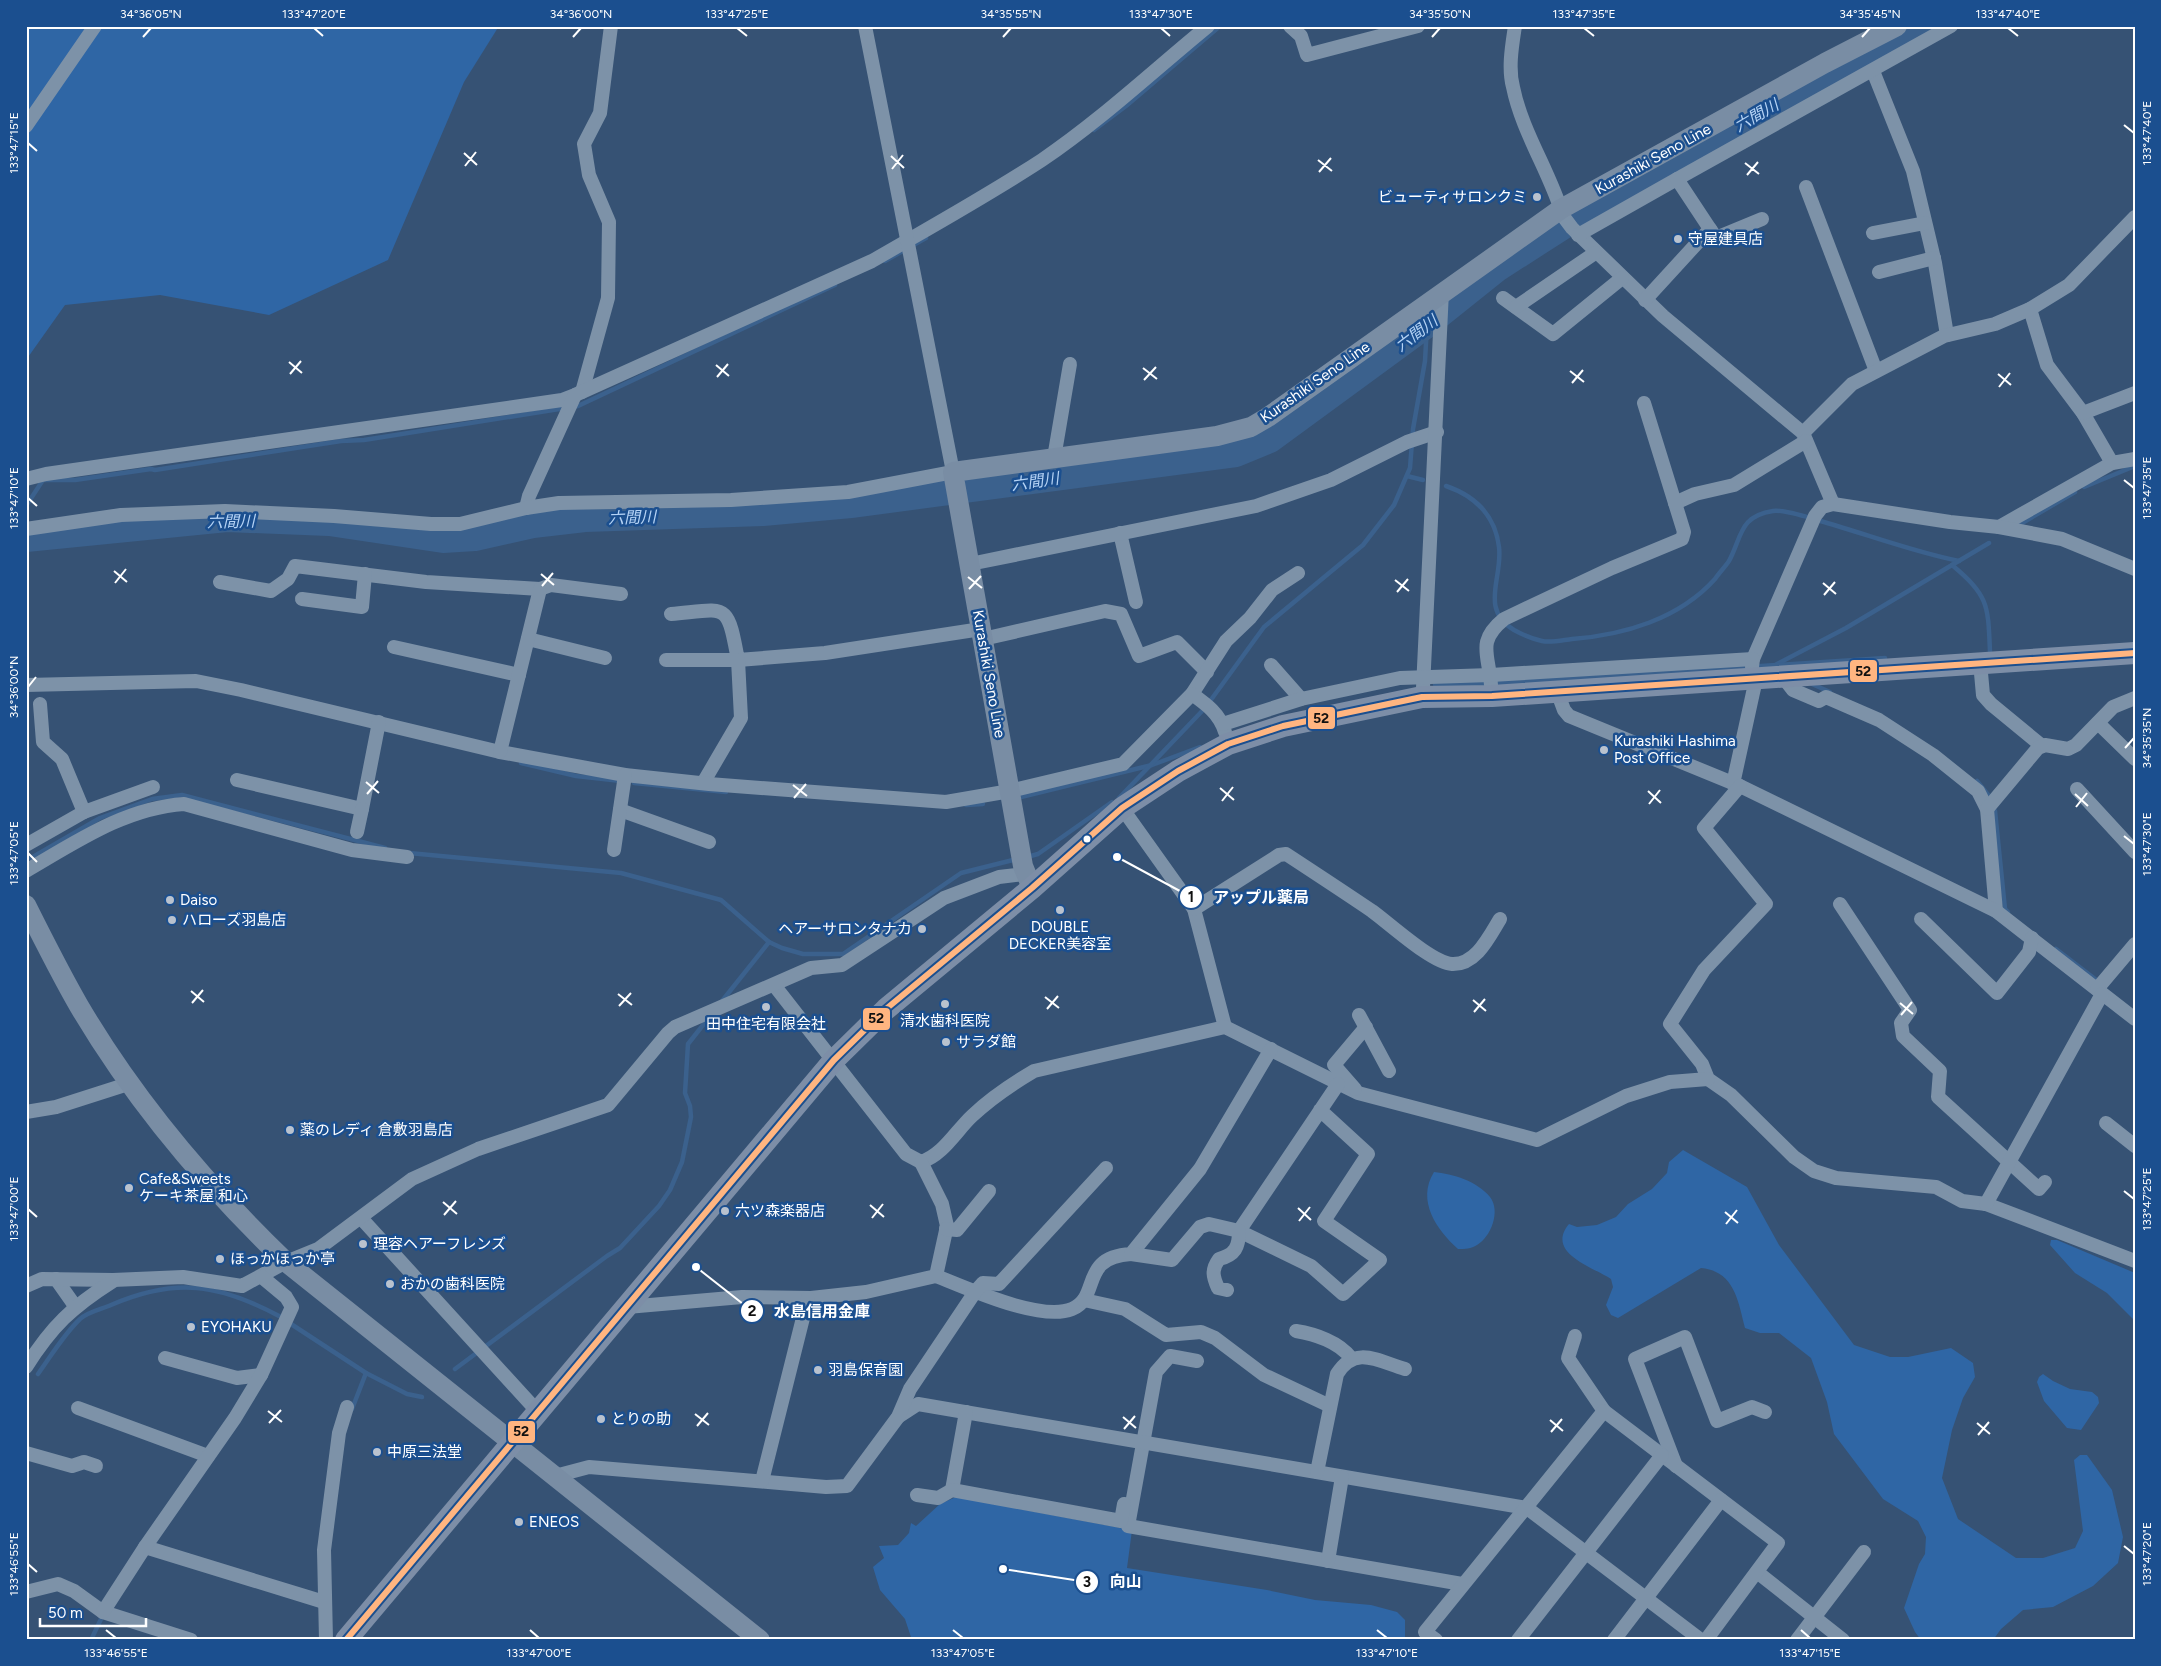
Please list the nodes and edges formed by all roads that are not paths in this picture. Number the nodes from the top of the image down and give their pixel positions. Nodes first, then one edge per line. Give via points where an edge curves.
1 (95, 26) edge
2 (611, 26) edge
3 (865, 26) edge
4 (1208, 26) edge
5 (1290, 26) edge
6 (1418, 26) edge
7 (1515, 26) edge
8 (1897, 26) edge
9 (1952, 26) edge
10 (1873, 71) junction
11 (26, 126) edge
12 (1677, 179) junction
13 (1806, 187) dead end
14 (1562, 212) junction
15 (2135, 217) edge
16 (1762, 219) dead end
17 (1925, 223) junction
18 (1710, 229) junction
19 (1575, 232) junction
20 (1872, 233) dead end
21 (908, 240) junction
22 (1594, 253) junction
23 (1934, 258) junction
24 (1879, 272) dead end
25 (1622, 278) junction
26 (1442, 295) junction
27 (1503, 298) dead end
28 (1645, 300) junction
29 (1516, 307) junction
30 (2030, 309) junction
31 (1947, 335) junction
32 (1070, 364) dead end
33 (1876, 371) junction
34 (579, 393) junction
35 (2135, 393) edge
36 (1644, 403) dead end
37 (2083, 413) junction
38 (1437, 432) junction
39 (1804, 437) junction
40 (1054, 458) junction
41 (2135, 459) edge
42 (2112, 463) junction
43 (954, 475) junction
44 (26, 479) edge
45 (1675, 503) junction
46 (1833, 504) junction
47 (526, 508) junction
48 (1999, 527) junction
49 (26, 529) edge
50 (1120, 534) junction
51 (970, 564) junction
52 (2135, 569) edge
53 (1298, 573) dead end
54 (365, 574) junction
55 (220, 582) dead end
56 (540, 590) junction
57 (621, 594) dead end
58 (302, 599) dead end
59 (1136, 602) dead end
60 (671, 614) dead end
61 (982, 634) junction
62 (528, 639) junction
63 (394, 646) dead end
64 (2135, 653) edge
65 (605, 658) dead end
66 (666, 660) dead end
67 (738, 660) junction
68 (1980, 662) junction
69 (1272, 665) dead end
70 (1753, 670) junction
71 (1207, 672) junction
72 (519, 675) junction
73 (1783, 677) junction
74 (26, 685) edge
75 (1491, 685) junction
76 (1423, 688) junction
77 (1557, 691) junction
78 (1195, 696) junction
79 (2135, 698) edge
80 (1301, 699) junction
81 (40, 704) dead end
82 (2098, 723) junction
83 (378, 727) junction
84 (1226, 734) junction
85 (2042, 746) junction
86 (500, 752) junction
87 (2135, 759) edge
88 (237, 780) dead end
89 (624, 780) junction
90 (703, 783) junction
91 (1737, 785) junction
92 (153, 787) dead end
93 (2077, 789) dead end
94 (1010, 791) junction
95 (1122, 808) junction
96 (362, 809) junction
97 (1987, 809) junction
98 (620, 810) junction
99 (84, 812) junction
100 (357, 832) dead end
101 (708, 842) dead end
102 (26, 845) edge
103 (614, 850) dead end
104 (2135, 852) edge
105 (407, 857) dead end
106 (1025, 869) junction
107 (26, 871) edge
108 (1840, 904) dead end
109 (26, 905) edge
110 (1194, 909) junction
111 (1996, 911) junction
112 (1500, 919) dead end
113 (1921, 919) dead end
114 (2032, 938) junction
115 (2135, 944) edge
116 (774, 984) junction
117 (2100, 991) junction
118 (2135, 1019) edge
119 (1225, 1028) junction
120 (1271, 1049) junction
121 (834, 1060) junction
122 (1389, 1071) dead end
123 (1708, 1079) junction
124 (131, 1083) junction
125 (1338, 1084) junction
126 (1358, 1093) junction
127 (1320, 1110) junction
128 (26, 1112) edge
129 (2106, 1123) dead end
130 (2135, 1146) edge
131 (2010, 1161) junction
132 (921, 1162) junction
133 (1106, 1168) dead end
134 (2044, 1182) dead end
135 (989, 1191) dead end
136 (1986, 1204) junction
137 (361, 1218) junction
138 (946, 1229) junction
139 (1239, 1231) junction
140 (1131, 1254) junction
141 (2135, 1261) edge
142 (286, 1262) junction
143 (936, 1276) junction
144 (262, 1277) junction
145 (56, 1279) junction
146 (113, 1280) junction
147 (26, 1286) edge
148 (1227, 1290) dead end
149 (975, 1292) junction
150 (808, 1298) junction
151 (1084, 1300) junction
152 (75, 1306) junction
153 (626, 1307) junction
154 (1296, 1331) dead end
155 (1575, 1336) dead end
156 (165, 1358) dead end
157 (1351, 1358) junction
158 (1197, 1360) dead end
159 (26, 1367) edge
160 (1405, 1369) dead end
161 (261, 1375) junction
162 (1330, 1406) junction
163 (78, 1408) dead end
164 (347, 1408) dead end
165 (1604, 1411) junction
166 (538, 1412) junction
167 (966, 1412) junction
168 (1765, 1412) dead end
169 (898, 1417) junction
170 (512, 1442) junction
171 (1139, 1442) junction
172 (26, 1453) edge
173 (1662, 1455) junction
174 (208, 1456) junction
175 (96, 1466) dead end
176 (1676, 1466) junction
177 (1317, 1472) junction
178 (555, 1476) junction
179 (1342, 1477) junction
180 (762, 1481) junction
181 (952, 1490) junction
182 (917, 1495) dead end
183 (1721, 1500) junction
184 (1527, 1508) junction
185 (145, 1547) junction
186 (1864, 1552) dead end
187 (1586, 1553) junction
188 (1328, 1561) junction
189 (1756, 1572) junction
190 (1462, 1584) junction
191 (26, 1592) edge
192 (1646, 1598) junction
193 (324, 1602) junction
194 (103, 1612) junction
195 (1814, 1617) junction
196 (191, 1640) edge
197 (326, 1640) edge
198 (346, 1640) edge
199 (760, 1640) edge
200 (1436, 1640) edge
201 (1518, 1640) edge
202 (1614, 1640) edge
203 (1701, 1640) edge
204 (1706, 1640) edge
205 (1797, 1640) edge
206 (1843, 1640) edge

1 - 11 street
2 - 34 street via 600,113 584,144 589,174 609,222 608,298
3 - 21 street
4 - 21 street via 1124,98 1043,160
5 - 6 street via 1301,36 1307,55
7 - 14 street via 1512,86
8 - 14 main road, Kurashiki Seno Line via 1825,63
9 - 10 street
10 - 12 street
10 - 17 street via 1913,171
12 - 18 street
12 - 19 street
13 - 33 street
14 - 19 street
14 - 26 main road, Kurashiki Seno Line
15 - 30 street via 2069,285
16 - 18 street via 1716,238
17 - 20 street
17 - 23 street
18 - 28 street
19 - 22 street
21 - 34 street via 872,261
21 - 43 street
22 - 25 street
22 - 29 street
23 - 24 street
23 - 31 street
25 - 28 street
25 - 29 street via 1553,334
26 - 38 street
26 - 40 main road, Kurashiki Seno Line via 1251,427 1216,436
27 - 29 street
28 - 39 street
30 - 31 street via 1995,324
30 - 37 street via 2047,365
31 - 33 street
32 - 40 street
33 - 39 street via 1852,384
34 - 44 street via 562,400
34 - 47 street via 565,417
35 - 37 street
36 - 45 street
37 - 42 street
38 - 50 street via 1413,440 1331,480 1256,506
38 - 76 street
39 - 45 street via 1734,486 1695,494
39 - 46 street
40 - 43 main road, Kurashiki Seno Line
41 - 42 street
42 - 48 street
43 - 47 street via 848,492 731,500 560,503
43 - 51 main road, Kurashiki Seno Line
45 - 75 street via 1684,532 1682,539 1502,620 1490,632 1485,643
46 - 48 street
46 - 70 street via 1822,507 1814,519
47 - 49 street via 460,524 225,512 121,515
48 - 52 street via 2062,539
50 - 51 street
50 - 59 street
51 - 61 main road, Kurashiki Seno Line
53 - 71 street via 1272,590 1226,641
54 - 55 street via 295,566 288,579 271,591
54 - 56 street
54 - 58 street via 362,607
56 - 57 street via 551,584
56 - 62 street
60 - 67 street via 718,610 726,615 731,622
61 - 67 street
61 - 71 street via 1113,612 1121,614 1139,656 1177,642
61 - 94 main road, Kurashiki Seno Line
62 - 65 street
62 - 72 street
63 - 72 street
64 - 68 main road
66 - 67 street
67 - 90 street via 741,718
68 - 73 main road
68 - 85 street via 1984,695
69 - 80 street
70 - 73 main road
70 - 75 street
70 - 77 main road
70 - 91 street
71 - 78 street
72 - 86 street
73 - 97 street via 1793,690 1819,701 1826,697 1878,720 1910,739 1978,791
74 - 83 street via 196,681
75 - 76 main road
75 - 77 main road
76 - 80 street via 1400,678
76 - 84 main road via 1283,726
77 - 91 street via 1569,716
78 - 84 street via 1210,708
78 - 94 street via 1123,764
79 - 82 street via 2113,707
80 - 84 street
81 - 99 street via 43,742 62,760
82 - 85 street via 2068,749
82 - 87 street
83 - 86 street
83 - 96 street
84 - 95 main road
85 - 97 street
86 - 89 street
88 - 96 street
89 - 90 street
89 - 98 street
90 - 94 street via 946,802
91 - 111 street
91 - 123 street via 1704,828 1766,904 1704,970 1670,1024 1702,1064
92 - 99 street
93 - 104 street
94 - 106 main road, Kurashiki Seno Line
95 - 106 main road
95 - 110 street
96 - 100 street
97 - 111 street
98 - 101 street
98 - 103 street
99 - 102 street
105 - 107 street via 352,850 184,804 161,806 130,815 100,828
106 - 116 street via 944,898 842,965 811,968
106 - 121 main road
108 - 131 street via 1910,1010 1901,1023 1903,1036 1940,1071 1938,1097
109 - 124 main road via 80,1007
110 - 112 street via 1279,855 1286,854 1374,912 1436,959 1452,964 1468,960 1483,946
110 - 119 street
111 - 114 street
113 - 114 street via 1997,993 2029,952
114 - 117 street
115 - 117 street
116 - 121 street
116 - 137 street via 675,1027 608,1105 469,1153 412,1179
117 - 118 street
117 - 131 street
119 - 120 street
119 - 132 street via 1034,1070 1008,1086 972,1116 932,1158
120 - 125 street
120 - 140 street via 1200,1169
121 - 132 street via 906,1154
121 - 153 main road
122 - 126 street via 1362,1021 1334,1065
123 - 126 street via 1670,1082 1626,1096 1537,1140
123 - 136 street via 1731,1094 1794,1157 1814,1170 1836,1178 1936,1187 1962,1201
124 - 128 street
124 - 142 main road via 194,1166 238,1216
125 - 126 street
125 - 127 street
127 - 139 street
127 - 139 street via 1368,1154 1324,1221 1380,1260 1343,1294 1311,1266
129 - 130 street
131 - 134 street via 2039,1189
131 - 136 street
132 - 138 street via 942,1204
133 - 149 street via 999,1284 983,1283
135 - 138 street via 957,1230
136 - 141 street
137 - 142 street via 318,1249
137 - 166 street
138 - 143 street
139 - 140 street via 1209,1224 1200,1227 1172,1260
139 - 148 street via 1236,1250 1214,1265 1212,1276 1218,1288
140 - 151 street via 1115,1255 1103,1262 1095,1271
142 - 144 street
142 - 170 main road
143 - 149 street
143 - 150 street via 866,1292
144 - 146 street via 242,1286 183,1276
144 - 161 street via 292,1307
145 - 146 street
145 - 147 street via 42,1279
145 - 152 street
146 - 152 street
149 - 151 street via 1055,1313 1073,1309
149 - 169 street via 910,1389
150 - 153 street via 742,1297
150 - 180 street
151 - 162 street via 1125,1309 1166,1335 1201,1332 1215,1338 1264,1375
152 - 159 street
153 - 166 main road
154 - 157 street via 1344,1348
155 - 165 street via 1568,1358
156 - 161 street via 237,1378
157 - 160 street via 1361,1356
157 - 162 street via 1337,1374
158 - 171 street via 1170,1356 1156,1372
161 - 174 street via 236,1418
162 - 177 street
163 - 174 street
164 - 193 street via 340,1433 324,1550
165 - 173 street
165 - 184 street
166 - 170 main road
167 - 169 street via 918,1404
167 - 171 street
167 - 181 street
168 - 176 street via 1752,1406 1717,1421 1685,1337 1635,1360
169 - 180 street via 847,1486
170 - 178 main road
170 - 198 main road
171 - 177 street
171 - 181 street via 1121,1521
171 - 188 street via 1128,1526
172 - 175 street via 72,1466 84,1462
173 - 176 street
173 - 187 street
174 - 185 street
176 - 183 street
177 - 179 street
178 - 180 street via 589,1467
178 - 199 main road
179 - 184 street
179 - 188 street
181 - 182 street via 938,1498
183 - 189 street via 1778,1543
183 - 192 street
184 - 187 street
184 - 190 street
185 - 193 street
185 - 194 street
186 - 195 street
187 - 192 street
187 - 201 street
188 - 190 street
189 - 195 street
189 - 204 street
190 - 200 street via 1426,1632
191 - 194 street via 58,1584 74,1591
192 - 202 street
192 - 203 street
193 - 197 street
194 - 196 street
195 - 205 street
195 - 206 street

